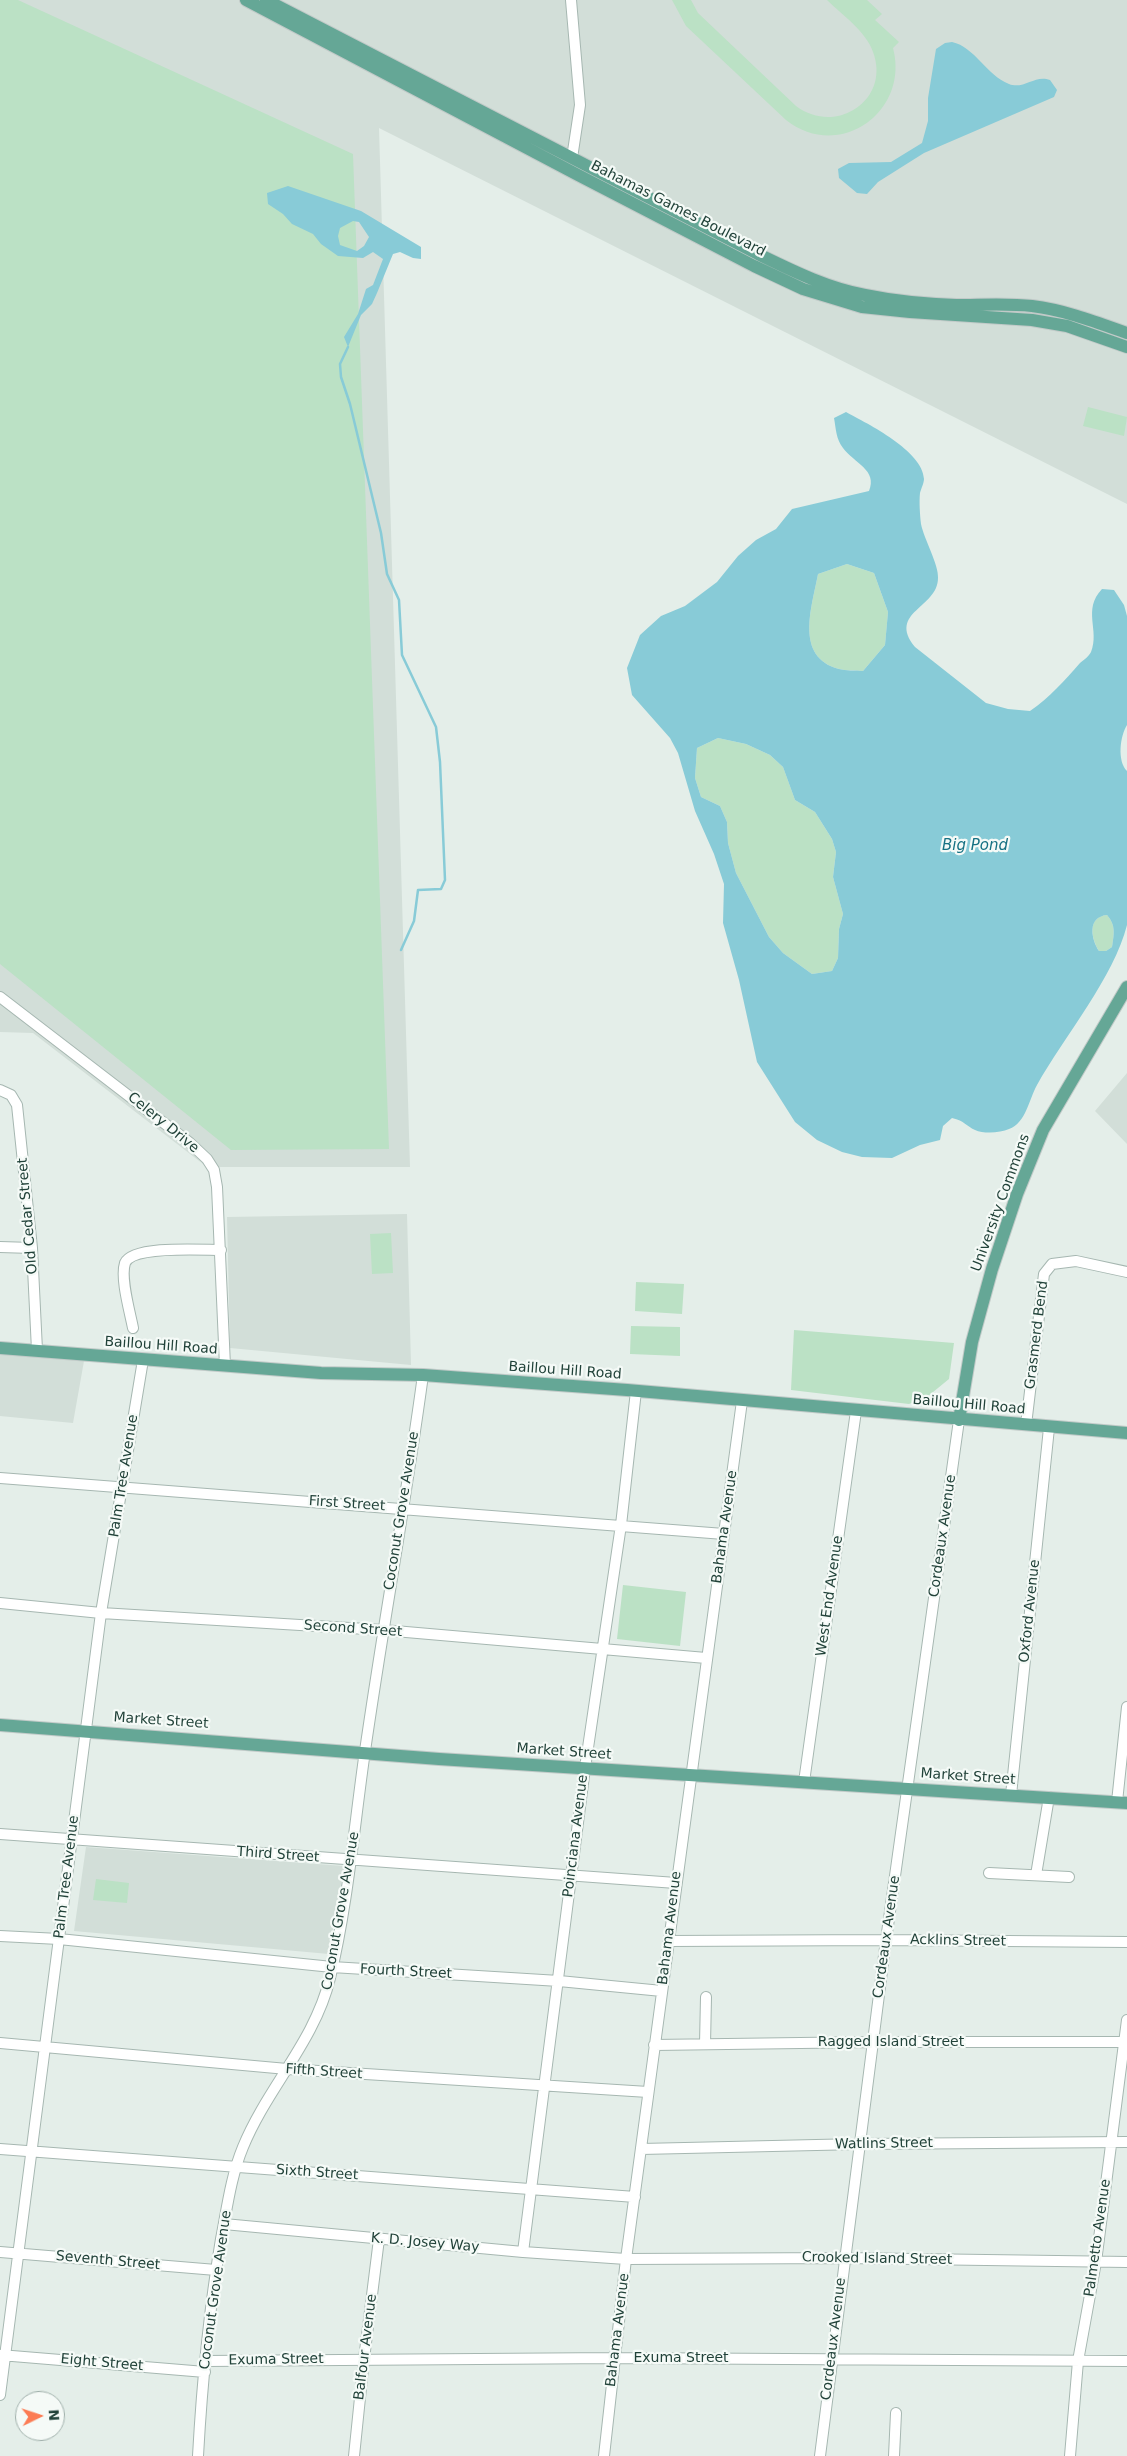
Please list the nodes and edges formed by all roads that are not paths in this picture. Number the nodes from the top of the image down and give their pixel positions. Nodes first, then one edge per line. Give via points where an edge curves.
1 (246, 0) edge
2 (266, 0) edge
3 (571, 0) edge
4 (572, 158) junction
5 (1014, 305) junction
6 (1012, 318) junction
7 (1127, 333) edge
8 (1127, 347) edge
9 (1127, 987) edge
10 (0, 997) edge
11 (0, 1090) edge
12 (0, 1247) edge
13 (32, 1248) junction
14 (221, 1250) junction
15 (1127, 1272) edge
16 (133, 1328) dead end
17 (0, 1348) edge
18 (37, 1350) junction
19 (143, 1360) junction
20 (225, 1366) junction
21 (423, 1375) junction
22 (636, 1391) junction
23 (742, 1401) junction
24 (856, 1411) junction
25 (959, 1420) junction
26 (1026, 1425) junction
27 (1050, 1428) junction
28 (1127, 1433) edge
29 (0, 1478) edge
30 (122, 1488) junction
31 (402, 1508) junction
32 (620, 1524) junction
33 (724, 1534) junction
34 (0, 1603) edge
35 (102, 1613) junction
36 (383, 1630) junction
37 (602, 1649) junction
38 (706, 1658) junction
39 (1127, 1707) edge
40 (0, 1724) edge
41 (86, 1730) junction
42 (365, 1752) junction
43 (585, 1768) junction
44 (690, 1776) junction
45 (804, 1782) junction
46 (908, 1788) junction
47 (1010, 1795) junction
48 (1049, 1797) junction
49 (1122, 1802) edge
50 (0, 1834) edge
51 (71, 1841) junction
52 (352, 1859) junction
53 (989, 1873) dead end
54 (572, 1874) junction
55 (1036, 1875) junction
56 (1069, 1877) dead end
57 (676, 1883) junction
58 (0, 1936) edge
59 (59, 1939) junction
60 (886, 1940) junction
61 (668, 1941) junction
62 (1127, 1942) edge
63 (332, 1967) junction
64 (558, 1981) junction
65 (662, 1991) junction
66 (706, 1997) dead end
67 (1127, 2020) edge
68 (873, 2042) junction
69 (1126, 2042) edge
70 (0, 2044) edge
71 (705, 2044) junction
72 (654, 2045) junction
73 (45, 2046) junction
74 (287, 2070) junction
75 (545, 2086) junction
76 (648, 2092) junction
77 (1112, 2142) junction
78 (1127, 2142) edge
79 (860, 2144) junction
80 (0, 2149) edge
81 (641, 2149) junction
82 (32, 2150) junction
83 (236, 2168) junction
84 (532, 2188) junction
85 (635, 2197) junction
86 (224, 2224) junction
87 (380, 2239) junction
88 (0, 2252) edge
89 (523, 2252) junction
90 (19, 2253) junction
91 (845, 2258) junction
92 (626, 2259) junction
93 (1096, 2262) junction
94 (1127, 2262) edge
95 (216, 2270) junction
96 (3, 2355) edge
97 (614, 2358) junction
98 (364, 2359) junction
99 (832, 2359) junction
100 (205, 2361) junction
101 (1078, 2361) junction
102 (1127, 2361) edge
103 (205, 2372) junction
104 (0, 2396) edge
105 (896, 2413) dead end
106 (198, 2456) edge
107 (354, 2456) edge
108 (604, 2456) edge
109 (820, 2456) edge
110 (894, 2456) edge
111 (1070, 2456) edge

1 - 6 main road, Bahamas Games Boulevard via 803,289 862,307
2 - 4 main road, Bahamas Games Boulevard
3 - 4 street via 580,105
4 - 5 main road, Bahamas Games Boulevard via 758,254 844,290 910,301
5 - 6 main road
5 - 7 main road, Bahamas Games Boulevard via 1060,311
6 - 8 main road, Bahamas Games Boulevard via 1067,326
9 - 25 main road, University Commons via 1043,1130 1017,1194 972,1342
10 - 14 street, Celery Drive via 207,1159 218,1187
11 - 13 street, Old Cedar Street via 12,1095 17,1105
12 - 13 street
13 - 18 street, Old Cedar Street
14 - 16 street via 149,1251 130,1256 125,1263 124,1275
14 - 20 street, Celery Drive
15 - 26 street, Grasmerd Bend via 1076,1261 1052,1264 1044,1274
17 - 18 main road, Baillou Hill Road
18 - 19 main road, Baillou Hill Road
19 - 20 main road, Baillou Hill Road
19 - 30 street, Palm Tree Avenue
20 - 21 main road, Baillou Hill Road via 321,1373
21 - 22 main road, Baillou Hill Road
21 - 31 street, Coconut Grove Avenue
22 - 23 main road, Baillou Hill Road
22 - 32 street, Poinciana Avenue
23 - 24 main road, Baillou Hill Road
23 - 33 street, Bahama Avenue
24 - 25 main road, Baillou Hill Road
24 - 45 street, West End Avenue
25 - 26 main road, Baillou Hill Road
25 - 46 street, Cordeaux Avenue
26 - 27 main road, Baillou Hill Road
27 - 28 main road, Baillou Hill Road
27 - 47 street, Oxford Avenue
29 - 30 street, First Street
30 - 31 street, First Street
30 - 35 street, Palm Tree Avenue
31 - 32 street, First Street
31 - 36 street, Coconut Grove Avenue
32 - 33 street, First Street
32 - 37 street, Poinciana Avenue
33 - 38 street, Bahama Avenue
34 - 35 street, Second Street
35 - 36 street, Second Street
35 - 41 street, Palm Tree Avenue
36 - 37 street, Second Street
36 - 42 street, Coconut Grove Avenue
37 - 38 street, Second Street
37 - 43 street, Poinciana Avenue
38 - 44 street, Bahama Avenue
39 - 49 street
40 - 41 main road, Market Street
41 - 42 main road, Market Street
41 - 51 street, Palm Tree Avenue
42 - 43 main road, Market Street
42 - 52 street, Coconut Grove Avenue
43 - 44 main road, Market Street
43 - 54 street, Poinciana Avenue
44 - 45 main road, Market Street
44 - 57 street, Bahama Avenue
45 - 46 main road, Market Street
46 - 47 main road, Market Street
46 - 60 street, Cordeaux Avenue
47 - 48 main road, Market Street
48 - 49 main road, Market Street
48 - 55 street
50 - 51 street, Third Street
51 - 52 street, Third Street
51 - 59 street, Palm Tree Avenue
52 - 54 street, Third Street
52 - 63 street, Coconut Grove Avenue
53 - 55 street
54 - 57 street, Third Street
54 - 64 street, Poinciana Avenue
55 - 56 street
57 - 61 street, Bahama Avenue
58 - 59 street, Fourth Street
59 - 63 street, Fourth Street
59 - 73 street, Palm Tree Avenue
60 - 61 street, Acklins Street
60 - 62 street, Acklins Street
60 - 68 street, Cordeaux Avenue
61 - 65 street, Bahama Avenue
63 - 64 street, Fourth Street
63 - 74 street, Coconut Grove Avenue via 324,2002
64 - 65 street, Fourth Street
64 - 75 street, Poinciana Avenue
65 - 72 street, Bahama Avenue
66 - 71 street
67 - 69 street, Palmetto Avenue
68 - 69 street, Ragged Island Street
68 - 71 street, Ragged Island Street
68 - 79 street, Cordeaux Avenue
69 - 77 street, Palmetto Avenue
70 - 73 street, Fifth Street
71 - 72 street, Ragged Island Street
72 - 76 street, Bahama Avenue
73 - 74 street, Fifth Street
73 - 82 street, Palm Tree Avenue
74 - 75 street, Fifth Street
74 - 83 street, Coconut Grove Avenue via 252,2129
75 - 76 street, Fifth Street
75 - 84 street, Poinciana Avenue
76 - 81 street, Bahama Avenue
77 - 78 street, Watlins Street
77 - 79 street, Watlins Street
77 - 93 street, Palmetto Avenue
79 - 81 street, Watlins Street
79 - 91 street, Cordeaux Avenue
80 - 82 street, Sixth Street
81 - 85 street, Bahama Avenue
82 - 83 street, Sixth Street
82 - 90 street, Palm Tree Avenue
83 - 84 street, Sixth Street
83 - 86 street, Coconut Grove Avenue
84 - 85 street, Sixth Street
84 - 89 street, Poinciana Avenue
85 - 92 street, Bahama Avenue
86 - 87 street, K. D. Josey Way
86 - 95 street, Coconut Grove Avenue
87 - 89 street, K. D. Josey Way
87 - 98 street, Balfour Avenue
88 - 90 street, Seventh Street
89 - 92 street, K. D. Josey Way
90 - 95 street, Seventh Street
90 - 96 street, Palm Tree Avenue
91 - 92 street, Crooked Island Street
91 - 93 street, Crooked Island Street
91 - 99 street, Cordeaux Avenue
92 - 97 street, Bahama Avenue
93 - 94 street, Crooked Island Street
93 - 101 street, Palmetto Avenue
95 - 100 street, Coconut Grove Avenue
96 - 103 street, Eight Street
96 - 104 street, Palm Tree Avenue
97 - 98 street, Exuma Street
97 - 99 street, Exuma Street
97 - 108 street, Bahama Avenue
98 - 100 street, Exuma Street
98 - 107 street, Balfour Avenue
99 - 101 street, Exuma Street
99 - 109 street, Cordeaux Avenue
100 - 103 street, Coconut Grove Avenue
101 - 102 street, Exuma Street
101 - 111 street, Palmetto Avenue
103 - 106 street, Coconut Grove Avenue
105 - 110 street

